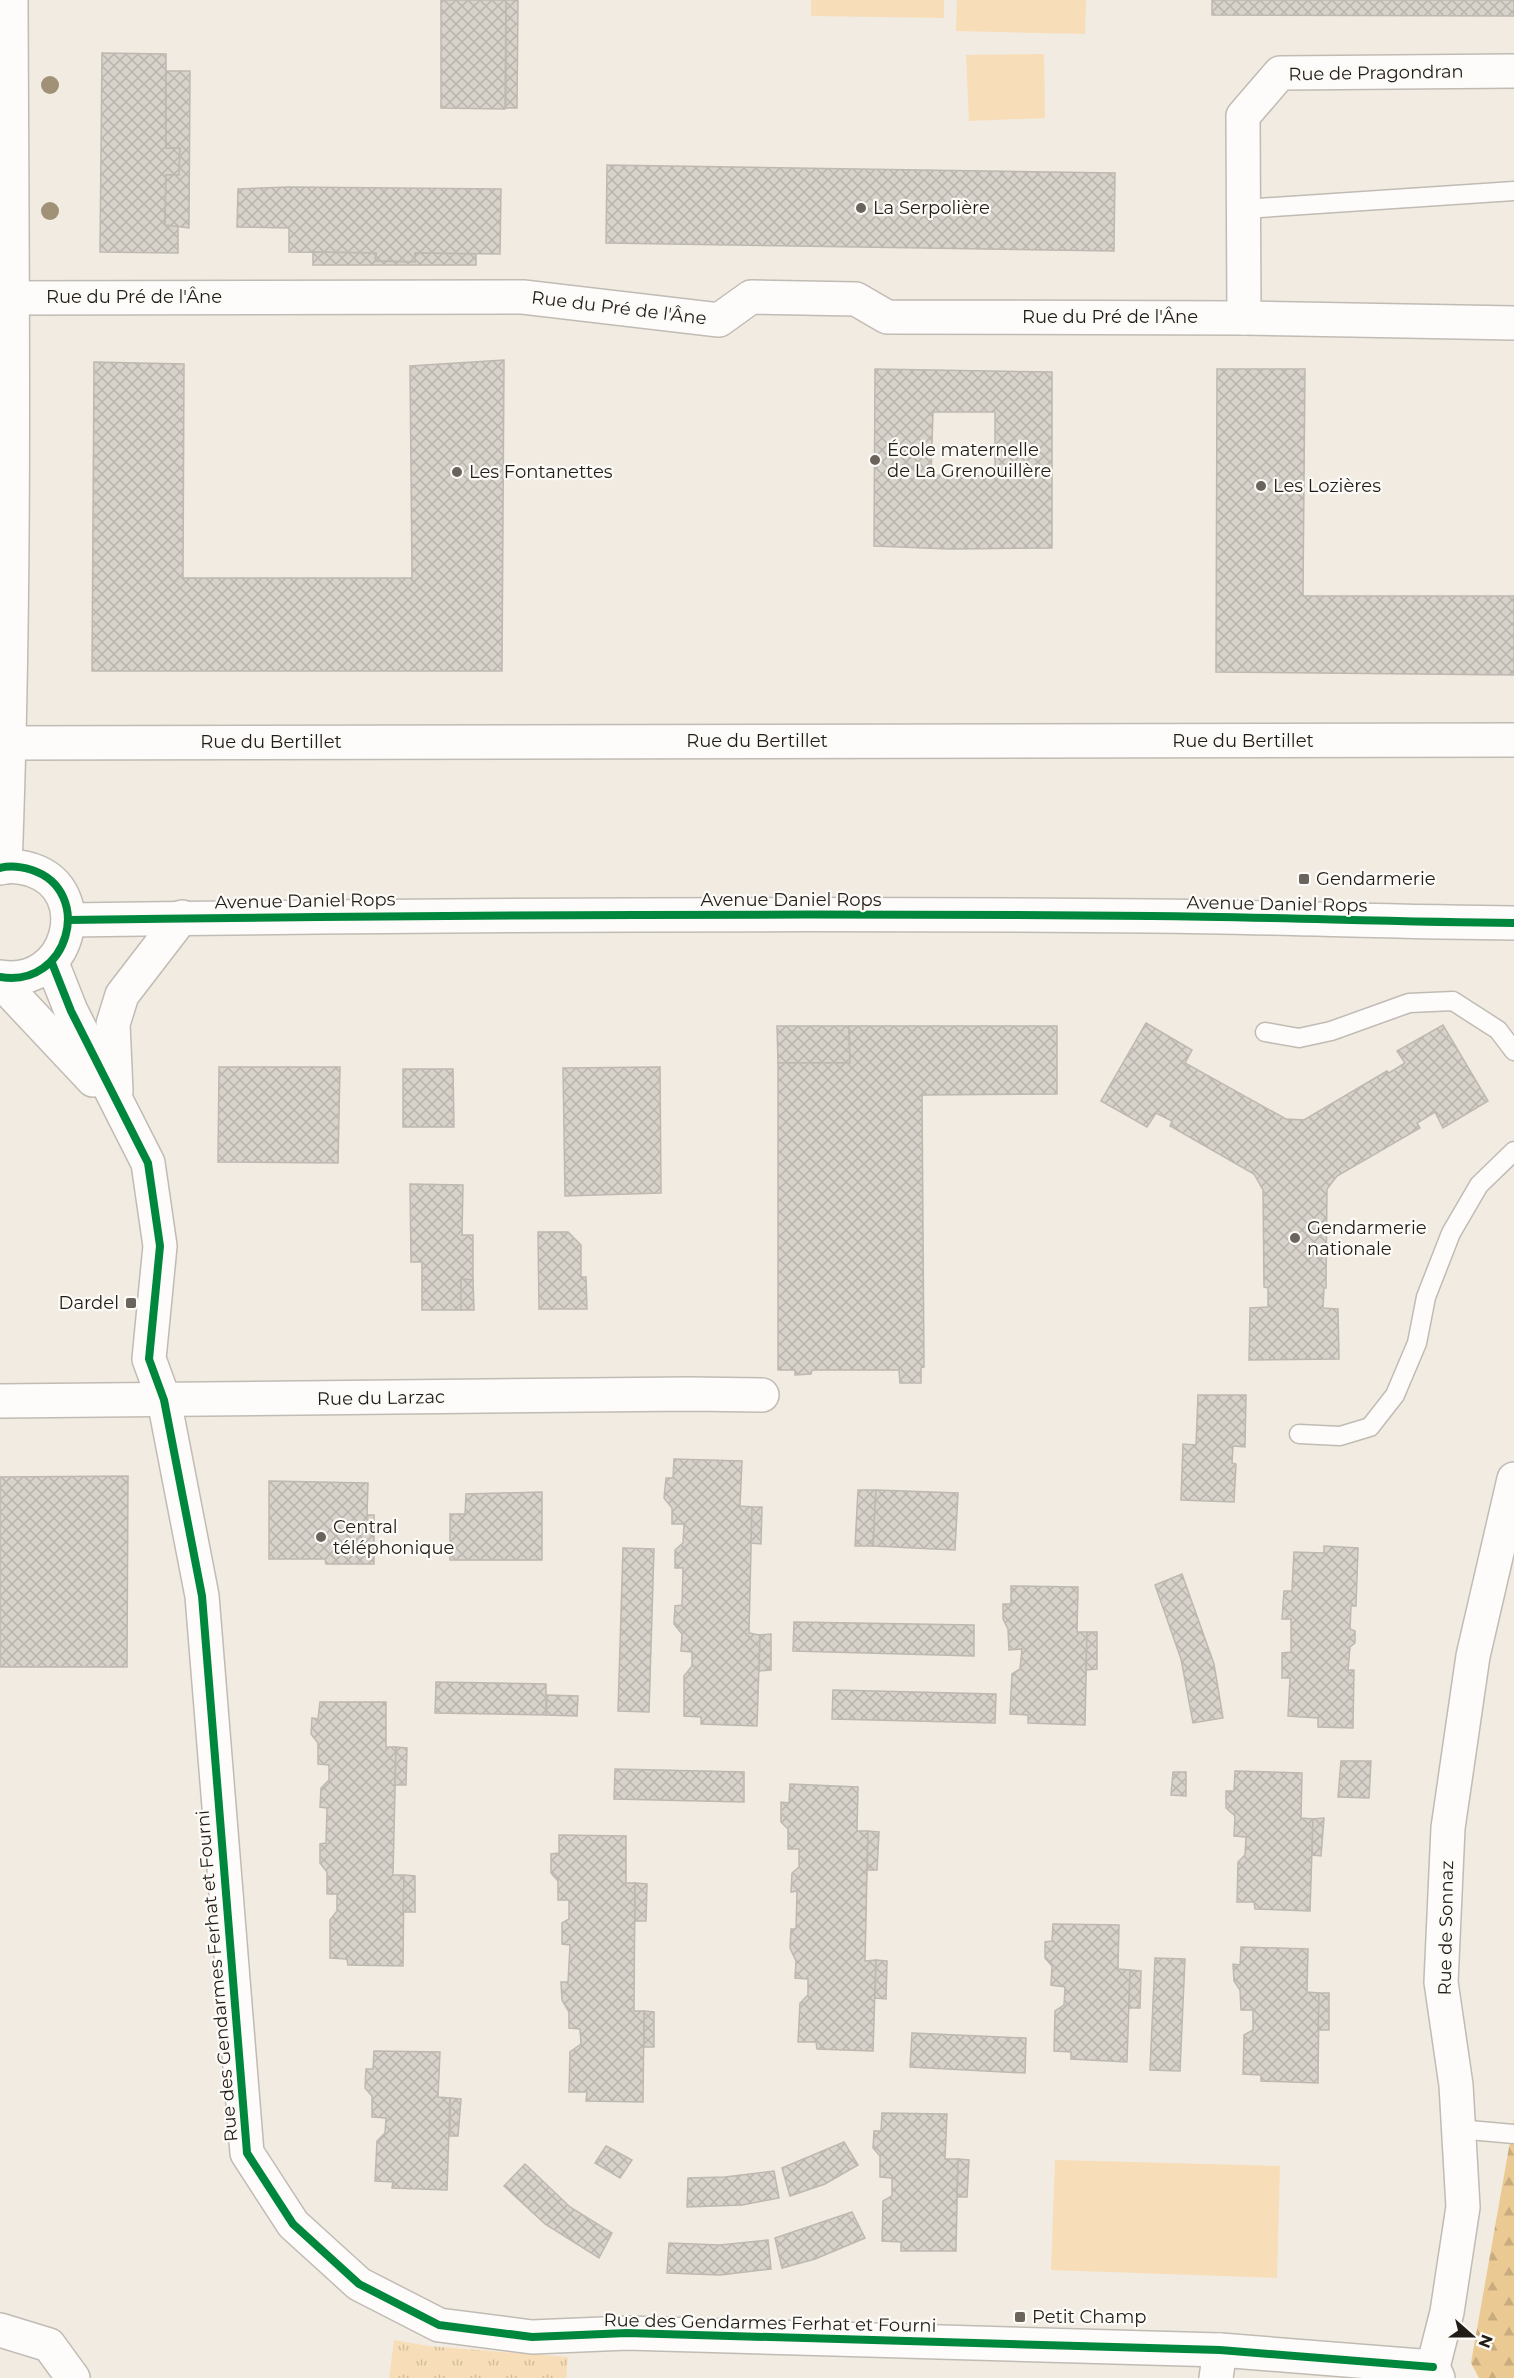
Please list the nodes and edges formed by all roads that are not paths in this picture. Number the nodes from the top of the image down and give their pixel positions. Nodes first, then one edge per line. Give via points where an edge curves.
1 (11, 0) edge
2 (1514, 71) edge
3 (1514, 191) edge
4 (1244, 209) junction
5 (6, 298) edge
6 (1244, 318) junction
7 (1514, 323) edge
8 (1514, 740) edge
9 (5, 743) edge
10 (2, 868) edge
11 (182, 917) junction
12 (68, 920) junction
13 (1514, 924) edge
14 (52, 963) junction
15 (0, 979) edge
16 (1265, 1032) dead end
17 (1514, 1051) edge
18 (117, 1105) junction
19 (1514, 1151) edge
20 (762, 1395) dead end
21 (164, 1400) junction
22 (0, 1401) edge
23 (1299, 1434) dead end
24 (1514, 1479) edge
25 (1458, 2129) junction
26 (1514, 2134) edge
27 (0, 2330) edge
28 (1218, 2364) edge
29 (1436, 2373) edge
30 (73, 2378) edge

1 - 5 street
2 - 4 street, Rue de Pragondran via 1280,74 1243,116
3 - 4 lane
4 - 6 street, Rue de Pragondran
5 - 6 street, Rue du Pré de l'Âne via 523,297 719,320 751,297 856,299 887,317
5 - 9 street
6 - 7 street, Rue du Pré de l'Âne
8 - 9 street, Rue du Bertillet
9 - 10 street
10 - 12 street via 29,870 50,881 61,894
11 - 12 street, Avenue Daniel Rops
11 - 13 street, Avenue Daniel Rops via 1166,916
11 - 18 street via 122,995 113,1024
12 - 14 street via 65,942
14 - 15 street via 26,977
14 - 18 street, Rue des Gendarmes Ferhat et Fourni
15 - 18 street, Rue des Gendarmes Ferhat et Fourni
16 - 17 lane via 1299,1038 1331,1031 1409,1003 1453,1002 1498,1030
18 - 21 street, Rue des Gendarmes Ferhat et Fourni via 148,1163 160,1246 149,1359
19 - 23 lane via 1479,1185 1451,1233 1425,1297 1417,1343 1395,1395 1371,1427 1340,1436
20 - 21 street, Rue du Larzac
21 - 22 street, Rue du Larzac
21 - 28 street, Rue des Gendarmes Ferhat et Fourni via 202,1596 247,2153 293,2224 359,2284 439,2325 532,2337 627,2333
24 - 25 street, Rue de Sonnaz via 1473,1656 1448,1828 1441,1982 1456,2085
25 - 26 lane
25 - 29 street, Rue de Sonnaz via 1463,2207
27 - 30 street via 49,2345
28 - 29 street, Rue des Gendarmes Ferhat et Fourni

